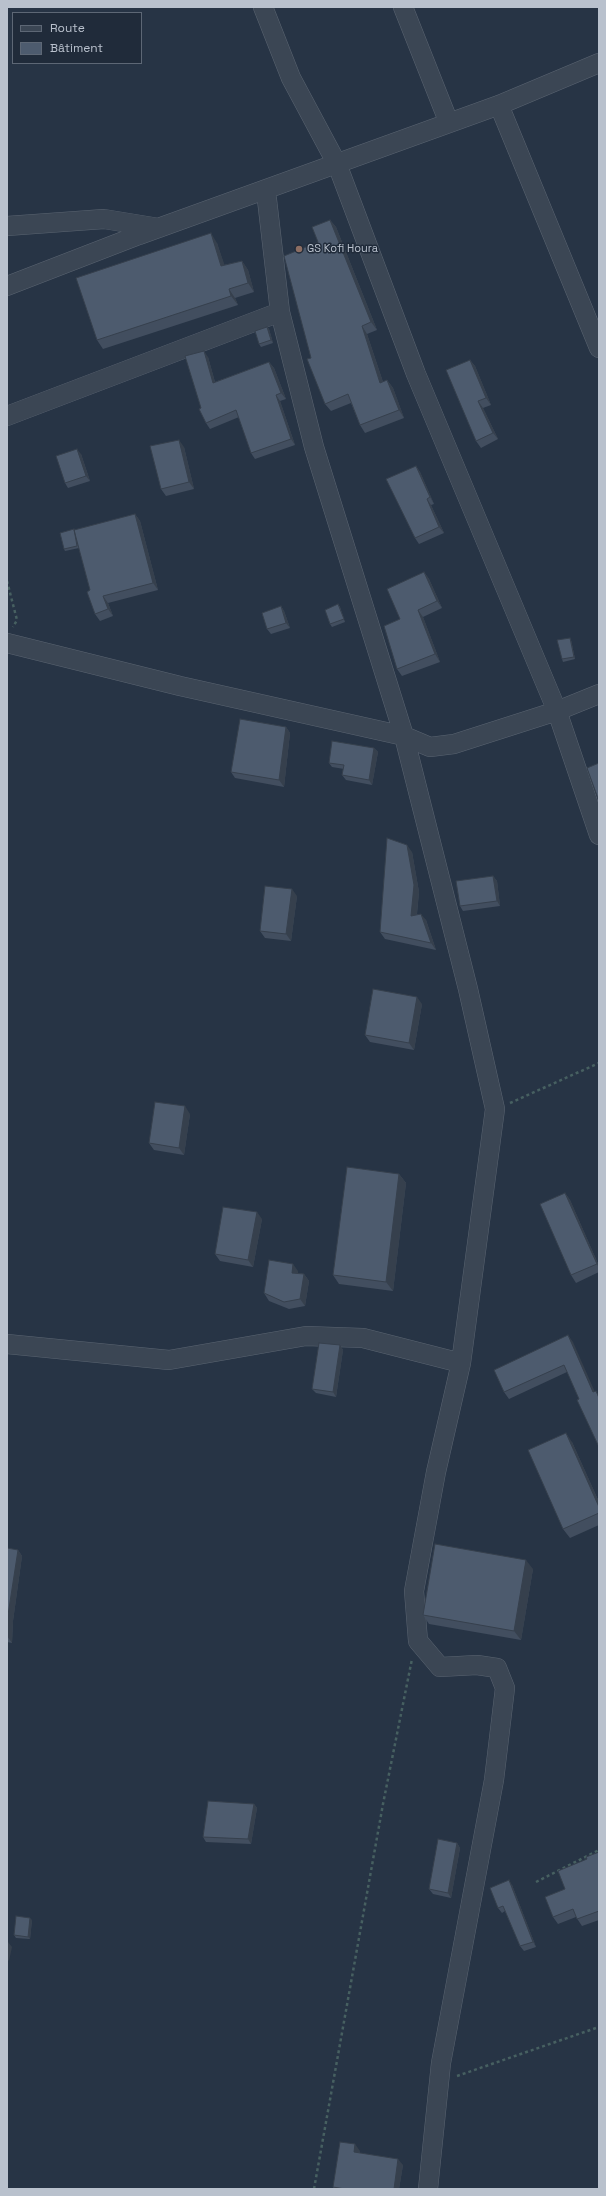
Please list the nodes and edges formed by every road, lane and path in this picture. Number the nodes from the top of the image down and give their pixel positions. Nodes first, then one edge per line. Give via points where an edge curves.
1 (263, 7) edge
2 (403, 7) edge
3 (599, 63) edge
4 (500, 105) junction
5 (449, 123) junction
6 (337, 164) junction
7 (266, 191) junction
8 (7, 226) edge
9 (160, 228) junction
10 (7, 286) edge
11 (280, 312) junction
12 (599, 348) edge
13 (7, 416) edge
14 (7, 581) edge
15 (9, 637) edge
16 (599, 694) edge
17 (557, 711) junction
18 (404, 736) junction
19 (599, 835) edge
20 (599, 1063) edge
21 (495, 1109) junction
22 (7, 1344) edge
23 (461, 1363) junction
24 (418, 1641) junction
25 (599, 1850) edge
26 (536, 1882) dead end
27 (599, 2027) edge
28 (441, 2063) junction
29 (314, 2189) edge
30 (428, 2189) edge

1 - 6 street via 291,78
2 - 5 street
3 - 4 street
4 - 5 street
4 - 12 street
5 - 6 street
6 - 7 street
6 - 17 street via 416,374
7 - 9 street
7 - 11 street
8 - 9 street via 104,219
9 - 10 street
11 - 13 street
11 - 18 street via 314,447
14 - 15 path via 17,620
15 - 18 street via 180,686
16 - 17 street
17 - 18 street via 454,744 430,747
17 - 19 street
18 - 21 street via 468,989
20 - 21 path
21 - 23 street
22 - 23 street via 169,1360 306,1336 363,1338
23 - 24 street via 436,1472 414,1591
24 - 28 street via 440,1667 477,1665 497,1668 505,1688 494,1780
24 - 29 path via 411,1660 383,1804
25 - 26 path
27 - 28 path via 458,2078
28 - 30 street

